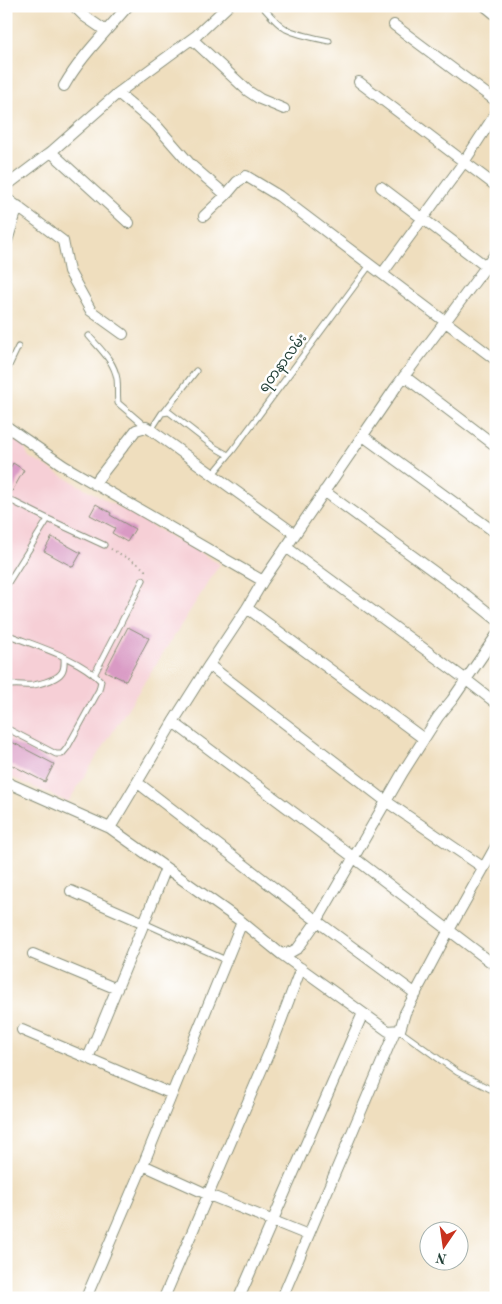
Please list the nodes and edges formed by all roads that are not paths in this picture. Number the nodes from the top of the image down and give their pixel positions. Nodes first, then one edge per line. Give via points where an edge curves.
1 (74, 6) edge
2 (128, 6) edge
3 (228, 6) edge
4 (262, 6) edge
5 (485, 6) edge
6 (496, 15) edge
7 (394, 26) dead end
8 (106, 31) junction
9 (192, 39) junction
10 (329, 41) dead end
11 (359, 82) dead end
12 (64, 86) dead end
13 (118, 92) junction
14 (496, 101) edge
15 (284, 109) dead end
16 (496, 113) edge
17 (51, 152) junction
18 (464, 162) junction
19 (6, 186) edge
20 (381, 186) dead end
21 (496, 186) edge
22 (226, 195) junction
23 (6, 198) edge
24 (18, 206) junction
25 (204, 216) dead end
26 (423, 219) junction
27 (130, 223) dead end
28 (6, 244) edge
29 (496, 253) edge
30 (370, 265) junction
31 (486, 266) junction
32 (382, 274) junction
33 (496, 274) edge
34 (445, 322) junction
35 (123, 334) dead end
36 (89, 336) dead end
37 (18, 347) dead end
38 (496, 360) edge
39 (196, 371) dead end
40 (6, 372) edge
41 (404, 376) junction
42 (165, 411) junction
43 (6, 426) edge
44 (149, 428) junction
45 (362, 436) junction
46 (496, 446) edge
47 (228, 455) junction
48 (213, 474) junction
49 (94, 484) junction
50 (324, 491) junction
51 (6, 498) edge
52 (48, 519) junction
53 (496, 533) edge
54 (295, 534) junction
55 (104, 545) road end
56 (286, 548) junction
57 (143, 580) road end
58 (263, 581) junction
59 (6, 586) edge
60 (247, 608) junction
61 (496, 619) edge
62 (6, 634) edge
63 (496, 636) edge
64 (64, 657) junction
65 (209, 665) junction
66 (94, 675) junction
67 (465, 679) junction
68 (6, 686) edge
69 (496, 703) edge
70 (173, 722) junction
71 (6, 728) edge
72 (424, 739) junction
73 (6, 782) edge
74 (138, 783) junction
75 (387, 802) junction
76 (110, 828) junction
77 (496, 846) edge
78 (353, 857) junction
79 (166, 868) junction
80 (484, 868) junction
81 (71, 891) dead end
82 (317, 921) junction
83 (242, 922) junction
84 (144, 923) junction
85 (449, 930) junction
86 (33, 954) dead end
87 (281, 954) junction
88 (226, 960) junction
89 (496, 966) edge
90 (301, 968) junction
91 (117, 989) junction
92 (416, 994) junction
93 (363, 1013) junction
94 (22, 1030) dead end
95 (397, 1031) junction
96 (88, 1058) junction
97 (496, 1090) edge
98 (172, 1094) junction
99 (143, 1165) junction
100 (209, 1195) junction
101 (272, 1220) junction
102 (308, 1235) junction
103 (86, 1298) edge
104 (164, 1298) edge
105 (239, 1298) edge
106 (282, 1298) edge

1 - 8 street
2 - 8 street
3 - 9 street
4 - 10 lane via 285,28
5 - 6 street
7 - 14 street
8 - 12 street
9 - 13 street
9 - 15 street via 248,91
11 - 18 street
13 - 17 street
13 - 22 street
16 - 18 street
17 - 19 street
17 - 27 street
18 - 21 street
18 - 26 street
20 - 26 street
22 - 25 street
22 - 30 street via 246,176 279,196
23 - 24 street
24 - 28 street
24 - 35 street via 63,241 69,271 91,311
26 - 31 street
26 - 32 street
29 - 31 street
30 - 32 street
30 - 47 lane, ရတနာလမ်း
31 - 33 street
31 - 34 street
32 - 34 street
34 - 38 street
34 - 41 street
36 - 44 lane via 112,363 118,403
37 - 40 lane
39 - 42 lane
41 - 45 street
41 - 46 street
42 - 44 lane
42 - 47 lane
43 - 49 street
44 - 48 street
44 - 49 street via 136,430
45 - 50 street
45 - 53 street
47 - 48 lane, ရတနာလမ်း
48 - 54 street
49 - 58 street
50 - 54 street
50 - 61 street
51 - 52 lane
52 - 55 lane
52 - 59 lane
54 - 56 street
56 - 58 street
56 - 67 street
57 - 66 lane
58 - 60 street
60 - 65 street
60 - 72 street
62 - 64 lane
63 - 67 street
64 - 66 lane
64 - 68 lane via 61,674 51,680 34,685
65 - 70 street
65 - 75 street
66 - 71 lane via 101,682 99,690 62,754 56,754
67 - 69 street
67 - 72 street
70 - 74 street
70 - 78 street
72 - 75 street
73 - 76 street
74 - 76 street
74 - 82 street
75 - 78 street
75 - 80 street
76 - 79 street
77 - 80 street
78 - 82 street
78 - 85 street
79 - 83 street
79 - 84 street
80 - 85 street
81 - 84 street
82 - 87 street via 298,948
82 - 92 street
83 - 87 street
83 - 88 street
84 - 88 lane
84 - 91 street
85 - 89 street
85 - 92 street
86 - 91 street
87 - 90 street
88 - 98 street
90 - 93 street
90 - 100 street
91 - 96 street
92 - 95 street
93 - 95 street via 388,1031
93 - 101 street
94 - 96 street
95 - 97 lane via 457,1072
95 - 102 street
96 - 98 street
98 - 99 street
99 - 100 street
99 - 103 street
100 - 101 street
100 - 104 street
101 - 102 street
101 - 105 street
102 - 106 street

